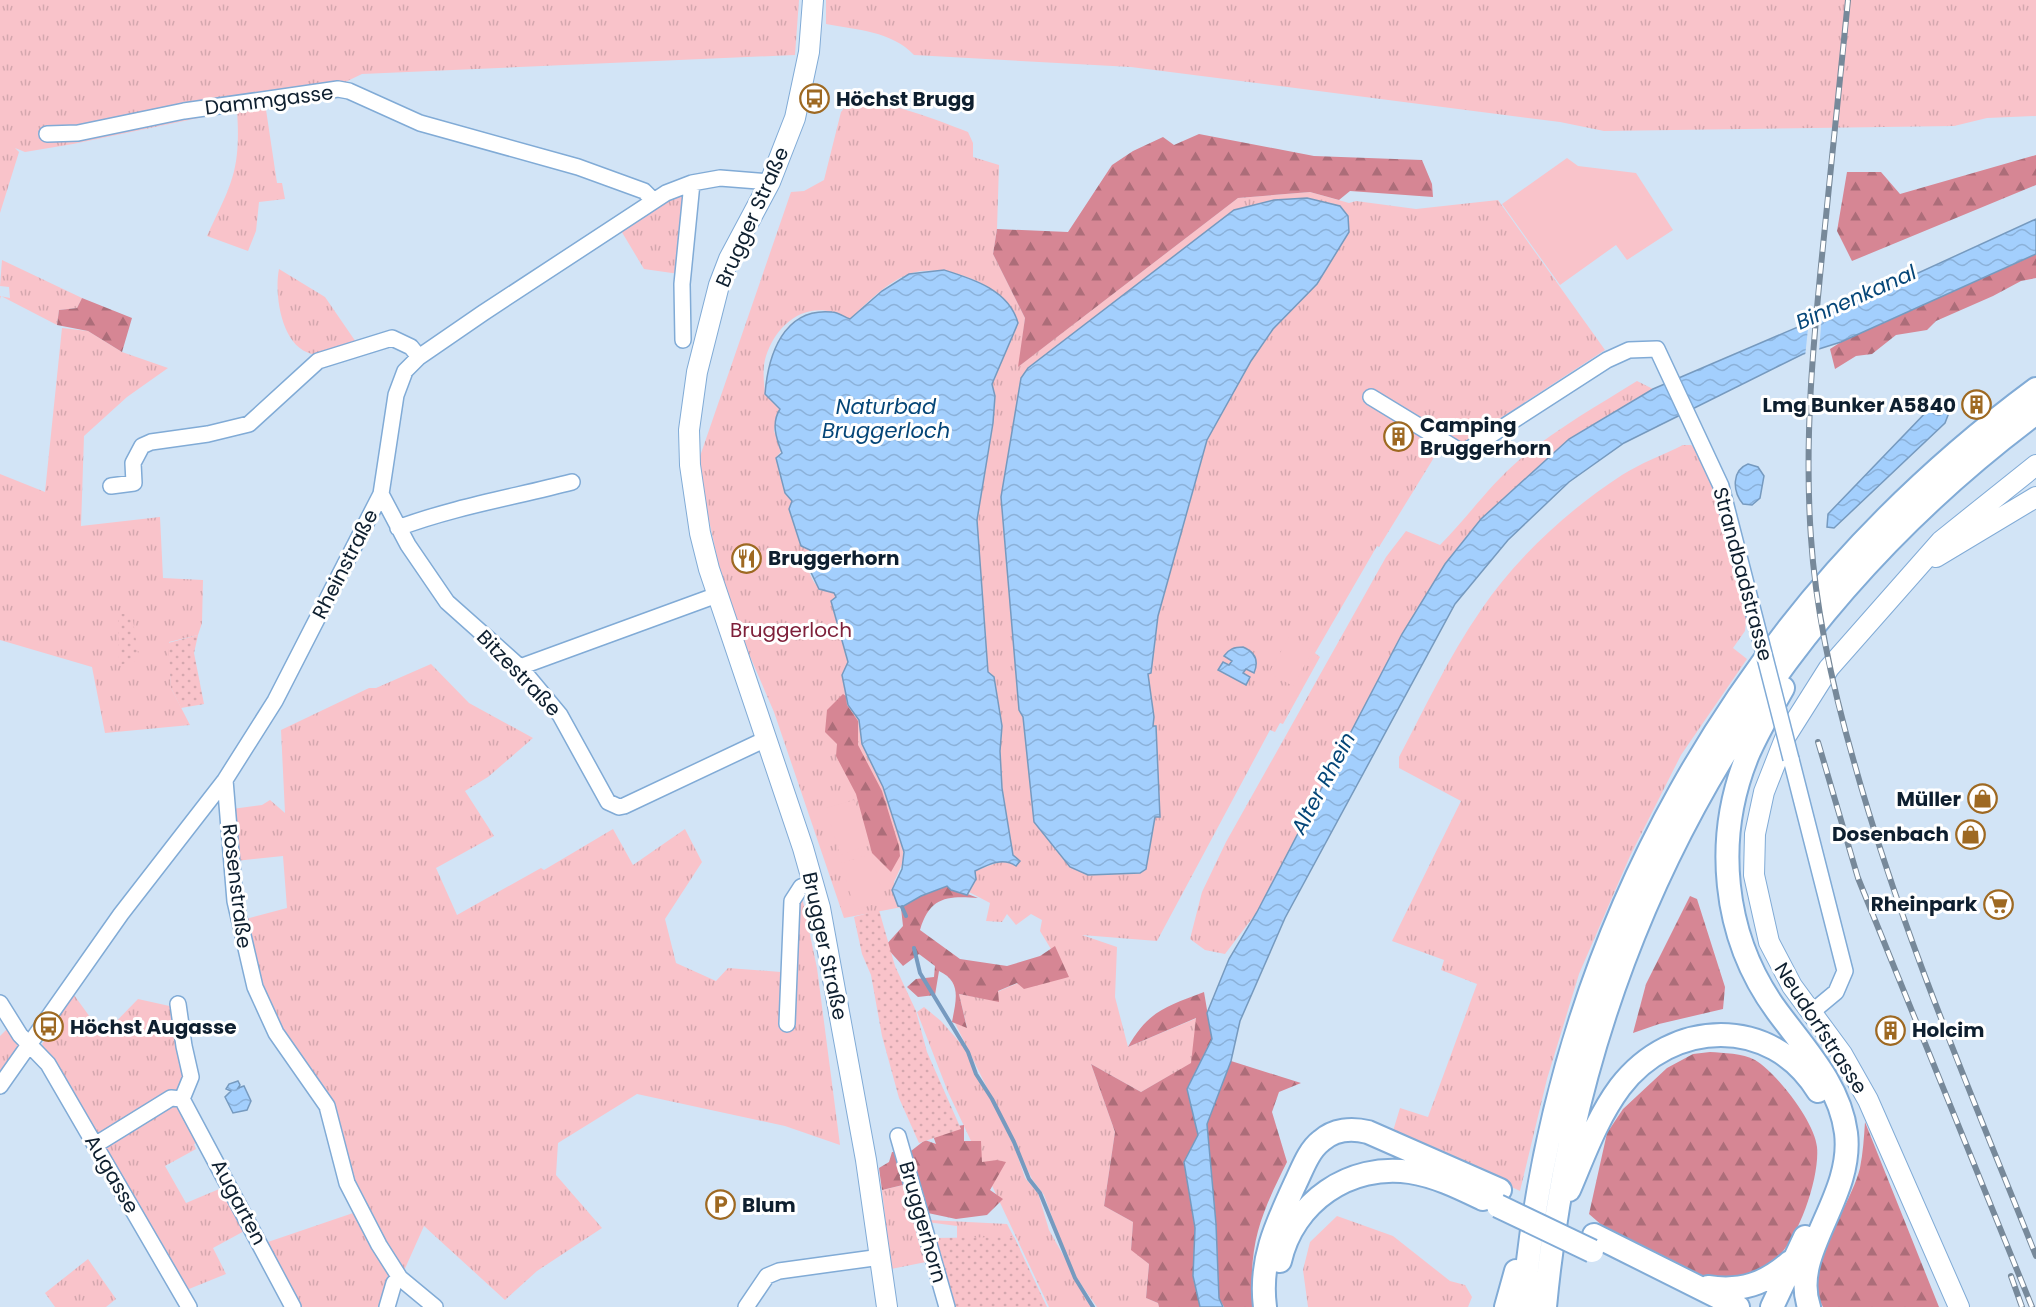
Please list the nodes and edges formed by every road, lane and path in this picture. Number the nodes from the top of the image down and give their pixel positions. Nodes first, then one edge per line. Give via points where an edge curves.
1 (813, 0) edge
2 (47, 134) dead end
3 (770, 182) junction
4 (692, 183) junction
5 (653, 200) junction
6 (683, 340) dead end
7 (419, 357) junction
8 (2036, 389) edge
9 (1371, 397) dead end
10 (2036, 413) edge
11 (2036, 465) edge
12 (572, 482) dead end
13 (111, 486) dead end
14 (381, 494) junction
15 (2036, 497) edge
16 (398, 528) junction
17 (1918, 567) junction
18 (717, 596) junction
19 (1830, 605) junction
20 (520, 667) junction
21 (766, 739) junction
22 (225, 780) junction
23 (813, 882) junction
24 (0, 1004) edge
25 (178, 1004) dead end
26 (1812, 1012) junction
27 (787, 1024) dead end
28 (31, 1045) junction
29 (0, 1086) edge
30 (182, 1099) junction
31 (898, 1136) dead end
32 (95, 1145) junction
33 (1538, 1192) junction
34 (1499, 1198) junction
35 (1553, 1227) junction
36 (1593, 1243) junction
37 (881, 1257) junction
38 (1793, 1259) junction
39 (400, 1278) junction
40 (1699, 1286) junction
41 (752, 1304) edge
42 (189, 1307) edge
43 (293, 1307) edge
44 (387, 1307) edge
45 (435, 1307) edge
46 (887, 1307) edge
47 (947, 1307) edge
48 (1265, 1307) edge
49 (1280, 1307) edge
50 (1506, 1307) edge
51 (1523, 1307) edge
52 (1545, 1307) edge
53 (1708, 1307) edge
54 (1738, 1307) edge
55 (1772, 1307) edge
56 (1809, 1307) edge
57 (1959, 1307) edge

1 - 3 main road, Brugger Straße via 809,50 795,118
2 - 5 street, Dammgasse via 78,133 184,111 338,89 420,123 588,171 644,191
3 - 4 street, Rheinstraße via 720,178
3 - 18 main road, Brugger Straße via 719,285 691,403 693,491
4 - 5 street, Rheinstraße
4 - 6 street via 682,284
5 - 7 street, Rheinstraße
7 - 13 street via 411,347 392,338 330,356 308,368 249,424 142,446 133,463 134,483
7 - 14 street, Rheinstraße via 405,371 396,394
8 - 33 highway via 1944,462 1855,549 1776,642 1705,746 1653,840 1605,949 1563,1081
9 - 26 street, Strandbadstrasse, bridge via 1463,453 1607,360 1629,350 1657,349 1721,486 1845,971 1836,992
10 - 19 highway via 1915,515
11 - 17 main road, Neudorfstrasse via 1941,541
12 - 16 street via 444,511
14 - 16 street, Bitzestraße
14 - 22 street, Rheinstraße via 274,701
15 - 17 main road, Neudorfstrasse
16 - 20 street, Bitzestraße via 447,602
17 - 26 main road, Neudorfstrasse via 1829,668 1786,736 1759,812 1754,875 1762,923 1777,961
18 - 20 street
18 - 21 main road, Brugger Straße
19 - 35 highway via 1728,746 1649,896 1592,1049
19 - 56 highway via 1749,753 1732,806 1727,850 1731,905 1748,961 1772,1004 1827,1081 1839,1105 1845,1131 1846,1158 1840,1186 1806,1268
20 - 21 street, Bitzestraße via 570,729 608,802 619,807
21 - 23 main road, Brugger Straße
22 - 28 street, Rheinstraße via 121,914
22 - 39 street, Rosenstraße via 235,901 255,987 276,1033 327,1107 347,1183
23 - 27 street via 801,887 792,901
23 - 37 main road, Brugger Straße via 849,1057
24 - 28 street, Augasse
25 - 30 street via 191,1077
26 - 57 main road, Neudorfstrasse via 1868,1100
28 - 29 street, Rheinstraße
28 - 32 street, Augasse via 48,1064
30 - 32 street via 171,1098
30 - 43 street, Augarten
31 - 47 street, Bruggerhorn
32 - 42 street, Augasse
33 - 50 highway
33 - 51 highway
34 - 36 highway, bridge
34 - 48 highway via 1368,1132 1348,1130 1327,1136 1311,1152 1273,1232 1263,1272
34 - 49 highway via 1409,1172 1376,1172 1345,1180 1319,1197 1288,1236 1279,1266
35 - 38 highway via 1601,1117 1631,1075 1650,1058 1679,1042 1703,1036 1738,1036 1769,1046 1798,1066 1820,1096 1830,1122 1833,1149 1828,1180
35 - 52 highway
36 - 40 highway
36 - 53 highway
37 - 41 street via 767,1276
37 - 46 main road, Brugger Straße
38 - 40 highway via 1772,1277 1750,1287
38 - 55 highway
39 - 44 street via 394,1283
39 - 45 street, Rosenstraße
40 - 54 highway

